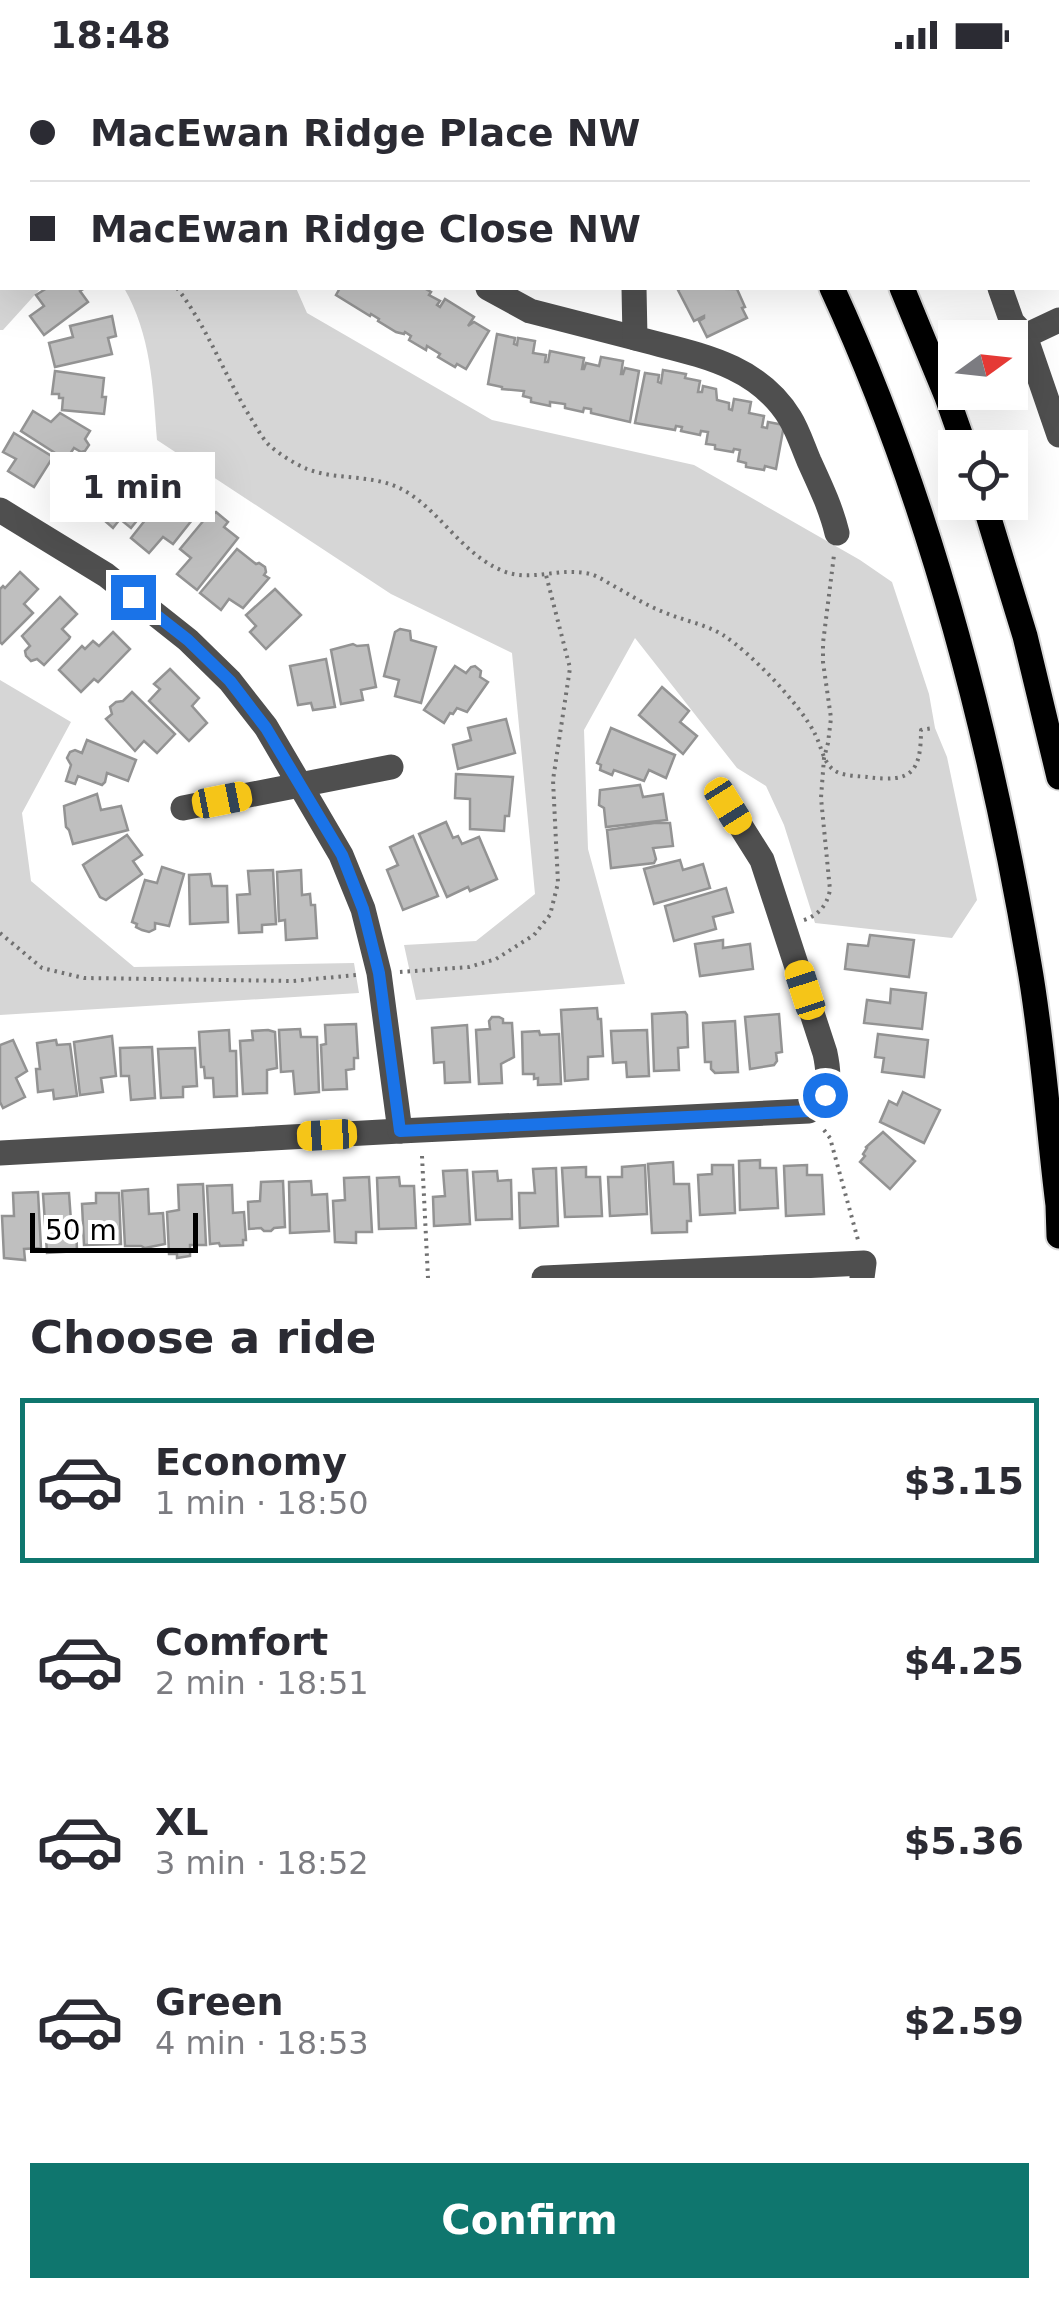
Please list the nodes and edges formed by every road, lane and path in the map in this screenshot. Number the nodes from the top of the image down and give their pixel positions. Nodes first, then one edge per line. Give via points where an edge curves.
1 (179, 290) edge
2 (492, 290) edge
3 (634, 290) edge
4 (833, 290) edge
5 (903, 290) edge
6 (1001, 290) edge
7 (1011, 320) edge
8 (1059, 320) edge
9 (1028, 335) edge
10 (636, 338) junction
11 (1028, 345) edge
12 (958, 430) edge
13 (1059, 435) edge
14 (0, 510) edge
15 (990, 520) edge
16 (837, 533) joint
17 (546, 575) junction
18 (933, 728) dead end
19 (824, 758) junction
20 (390, 767) dead end
21 (1059, 777) edge
22 (299, 785) junction
23 (728, 806) dead end
24 (182, 808) dead end
25 (785, 927) junction
26 (0, 933) edge
27 (399, 972) dead end
28 (362, 974) dead end
29 (809, 1111) junction
30 (410, 1131) junction
31 (0, 1153) edge
32 (1059, 1236) edge
33 (863, 1271) edge
34 (428, 1278) edge
35 (544, 1278) edge

1 - 17 path via 267,443 308,469 388,482 489,563 521,576
2 - 10 street via 530,310
3 - 10 street
4 - 32 main road via 918,510 980,717 1030,966
5 - 12 main road
6 - 7 street
8 - 9 street
10 - 16 street via 727,363 770,392 791,419
11 - 13 street
14 - 22 street via 106,576 188,640 254,712
15 - 21 main road
16 - 19 path via 823,642 830,718
17 - 19 path via 590,574 722,634 788,695
17 - 27 path via 570,668 552,780 558,882 550,915 534,935 496,959
18 - 19 path via 921,730 917,766 900,778 836,772
19 - 25 path via 828,902
20 - 22 street
22 - 24 street
22 - 30 street via 342,855 363,909
23 - 25 street via 762,860
25 - 29 street via 830,1074 825,1095
26 - 28 path via 42,968 84,978 294,981
29 - 30 street
29 - 33 path via 830,1138
30 - 31 street
30 - 34 path
33 - 35 street

